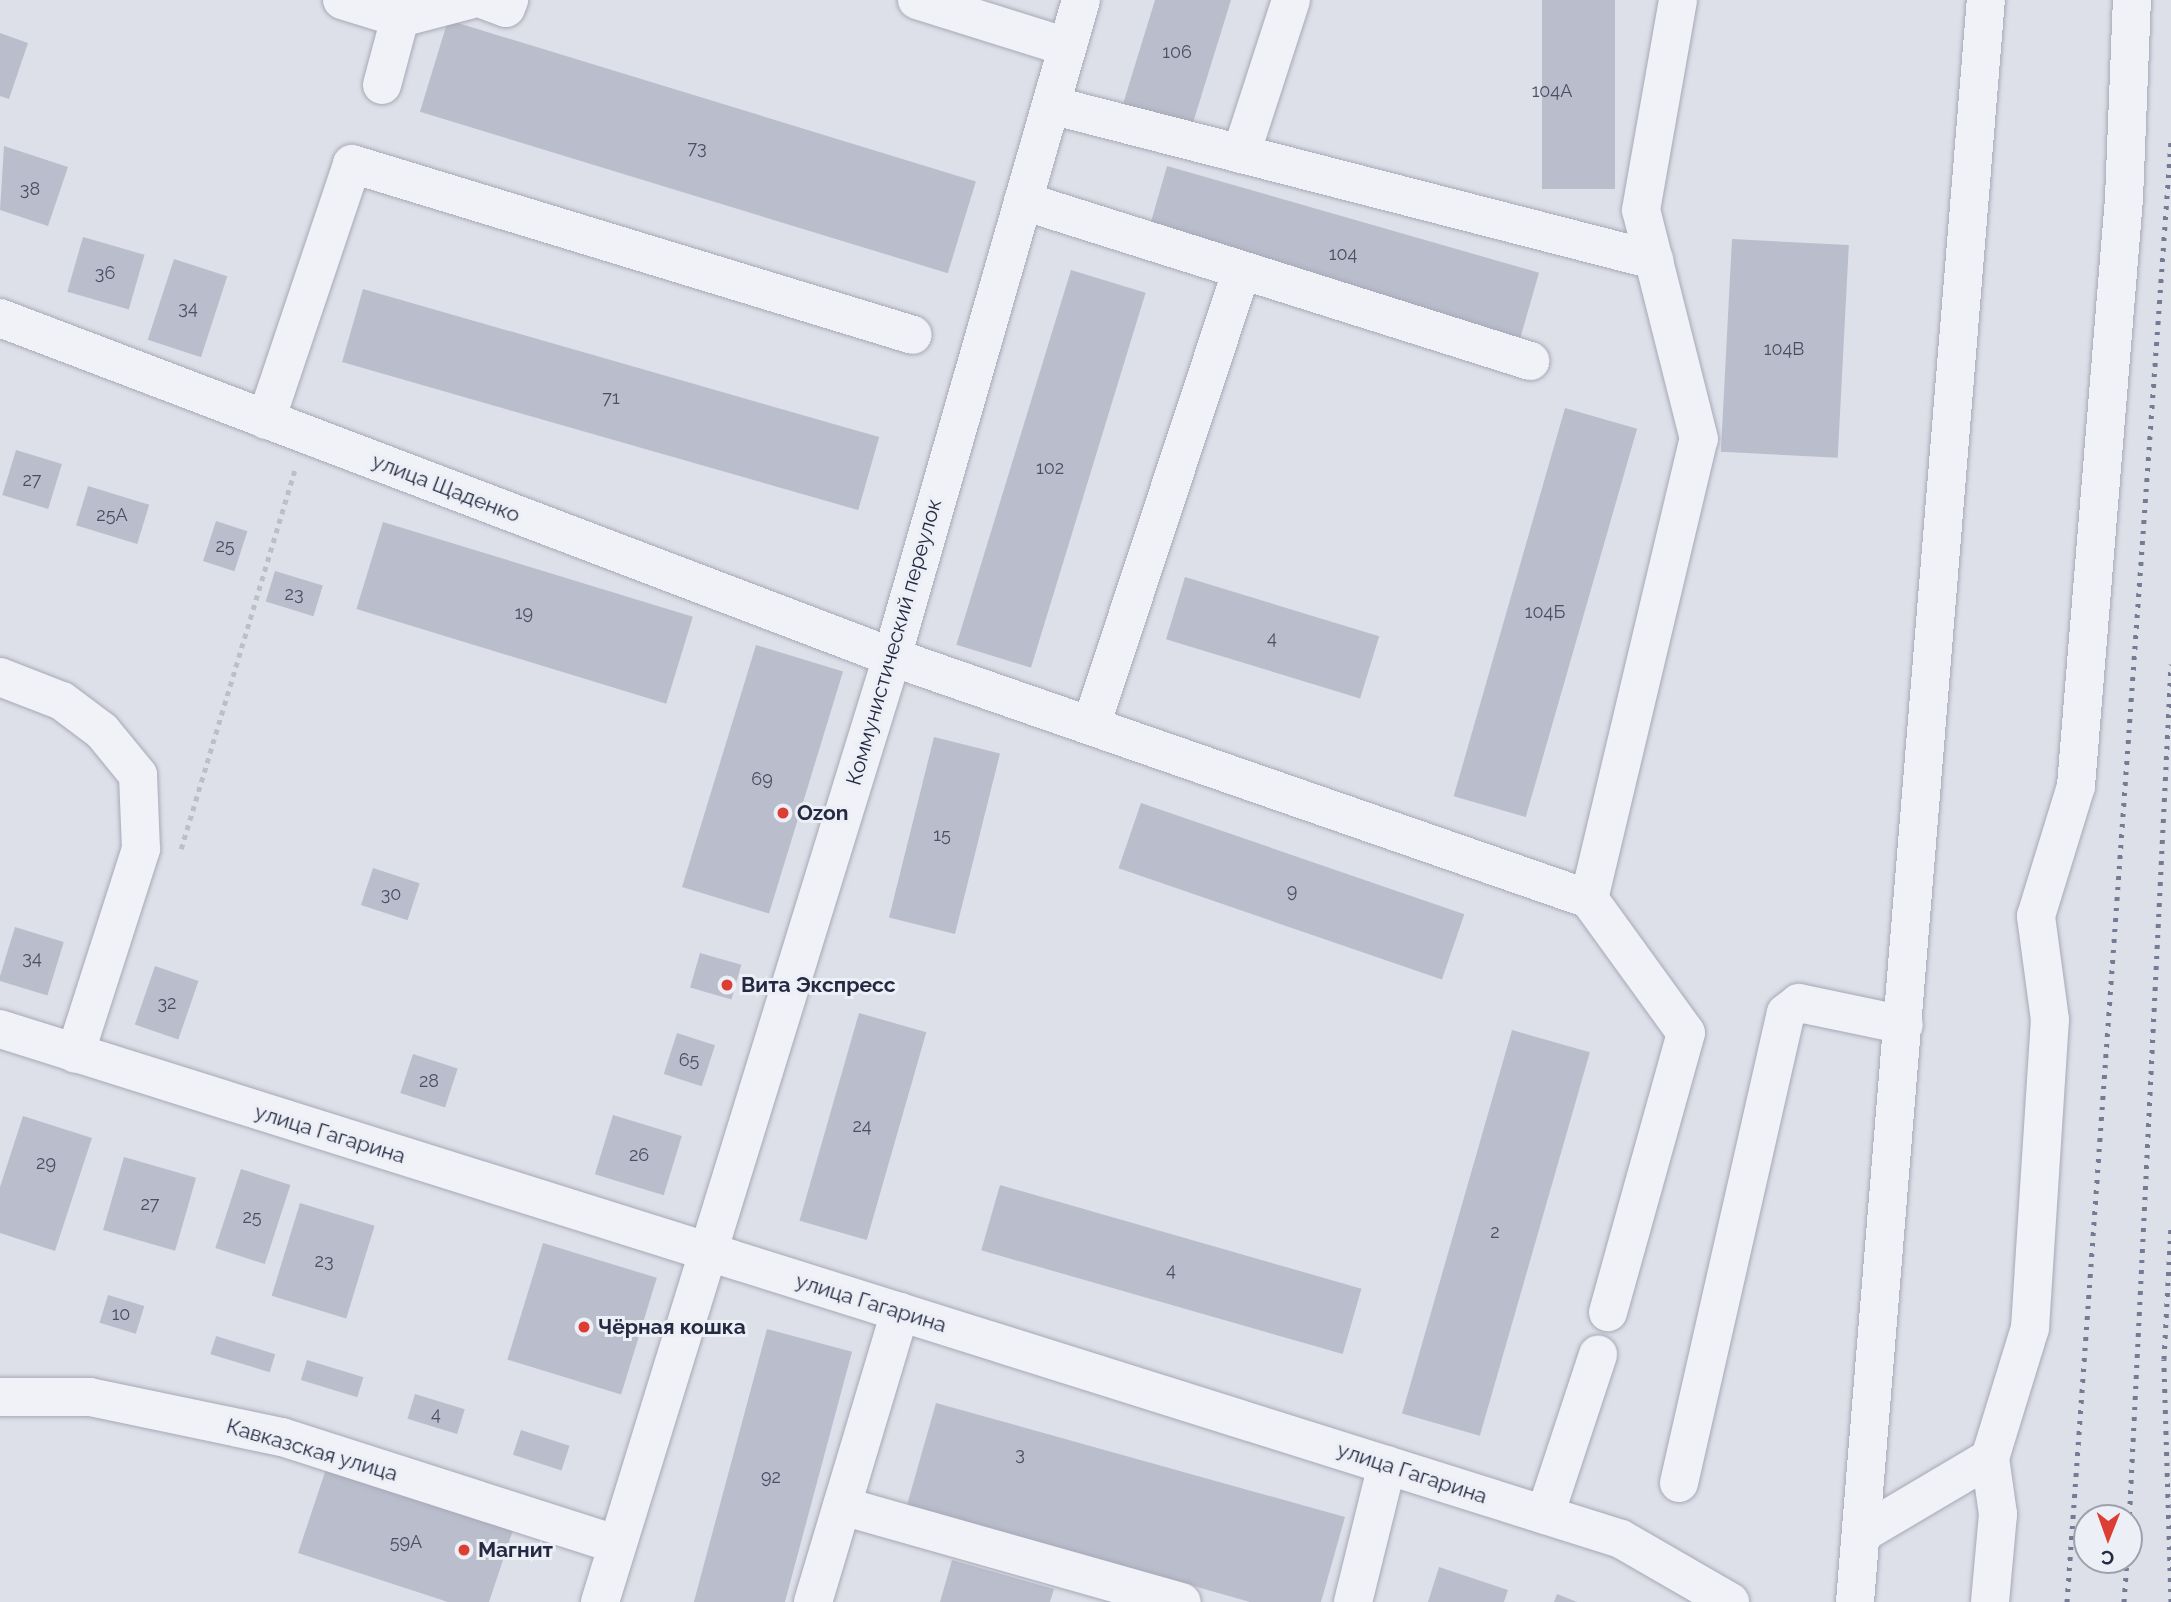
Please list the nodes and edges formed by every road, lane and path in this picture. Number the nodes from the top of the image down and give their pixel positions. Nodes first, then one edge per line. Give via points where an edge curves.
1 (342, 0) edge
2 (469, 0) edge
3 (484, 0) edge
4 (509, 0) edge
5 (917, 0) edge
6 (1081, 0) edge
7 (1291, 0) edge
8 (1678, 0) edge
9 (1986, 0) edge
10 (2132, 0) edge
11 (400, 18) junction
12 (1067, 47) junction
13 (382, 85) dead end
14 (1051, 105) junction
15 (1241, 154) junction
16 (1023, 201) junction
17 (1654, 260) junction
18 (1241, 272) junction
19 (0, 318) edge
20 (913, 335) dead end
21 (1530, 361) dead end
22 (266, 420) junction
23 (305, 435) junction
24 (892, 657) junction
25 (0, 677) edge
26 (1091, 726) junction
27 (178, 857) dead end
28 (1589, 899) junction
29 (1904, 1025) junction
30 (0, 1029) edge
31 (75, 1054) junction
32 (707, 1252) junction
33 (900, 1312) junction
34 (1608, 1312) dead end
35 (1598, 1355) dead end
36 (0, 1396) edge
37 (1990, 1458) junction
38 (1387, 1465) junction
39 (1679, 1483) dead end
40 (842, 1506) junction
41 (1545, 1515) junction
42 (1863, 1533) junction
43 (616, 1544) junction
44 (600, 1602) edge
45 (813, 1602) edge
46 (1182, 1602) edge
47 (1353, 1602) edge
48 (1730, 1602) edge
49 (1855, 1602) edge
50 (1990, 1602) edge

1 - 11 street
2 - 11 street
3 - 4 street via 506,8
5 - 12 street
6 - 12 street, Коммунистический переулок
7 - 15 street
8 - 17 street via 1641,210
9 - 29 street
10 - 37 street via 2124,198 2076,786 2036,916 2050,1020 2041,1227 2030,1328
11 - 13 street
12 - 14 street, Коммунистический переулок
14 - 15 street
14 - 16 street, Коммунистический переулок
15 - 17 street
16 - 18 street
16 - 24 street, Коммунистический переулок
17 - 28 street via 1699,439
18 - 21 street
18 - 26 street
19 - 22 street, улица Щаденко
20 - 22 street via 352,164
22 - 23 street, улица Щаденко
23 - 24 street, улица Щаденко
23 - 27 path
24 - 26 street, улица Щаденко
24 - 32 street, Коммунистический переулок
25 - 31 street via 62,701 102,731 138,775 141,849
26 - 28 street, улица Щаденко
28 - 34 street via 1686,1033
29 - 39 street via 1799,1003 1786,1013
29 - 42 street
30 - 31 street, улица Гагарина
31 - 32 street, улица Гагарина
32 - 33 street, улица Гагарина
32 - 43 street, Коммунистический переулок
33 - 38 street, улица Гагарина
33 - 40 street
35 - 41 street
36 - 43 street, Кавказская улица via 90,1397 282,1437
37 - 42 street
37 - 50 street via 1998,1514
38 - 41 street, улица Гагарина
38 - 47 street
40 - 45 street
40 - 46 street
41 - 48 street, улица Гагарина via 1621,1539
42 - 49 street
43 - 44 street, Коммунистический переулок

